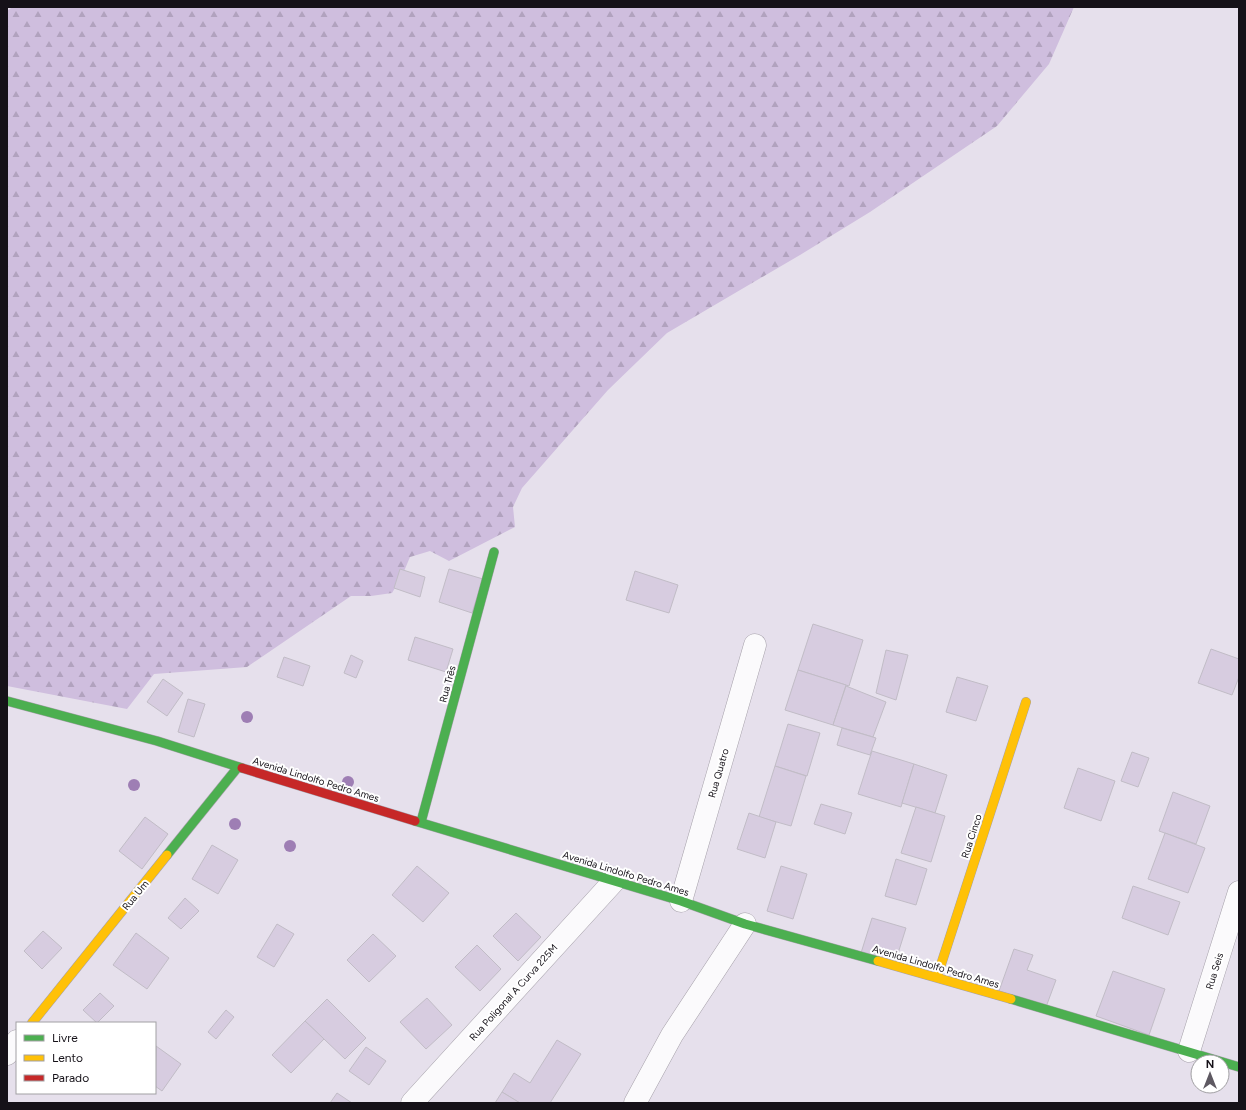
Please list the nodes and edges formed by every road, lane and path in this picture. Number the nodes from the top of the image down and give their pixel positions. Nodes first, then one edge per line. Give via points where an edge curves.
1 (494, 552) dead end
2 (755, 645) dead end
3 (7, 701) edge
4 (1026, 702) dead end
5 (238, 767) junction
6 (421, 822) junction
7 (614, 881) junction
8 (1239, 892) edge
9 (681, 901) junction
10 (745, 924) junction
11 (937, 977) junction
12 (33, 1022) edge
13 (16, 1042) edge
14 (1190, 1051) junction
15 (7, 1054) edge
16 (1239, 1067) edge
17 (412, 1103) edge
18 (635, 1103) edge

1 - 6 street, Rua Três
2 - 9 street, Rua Quatro
3 - 5 street, Avenida Lindolfo Pedro Ames via 157,741
4 - 11 street, Rua Cinco
5 - 6 street, Avenida Lindolfo Pedro Ames
5 - 12 street, Rua Um
6 - 7 street, Avenida Lindolfo Pedro Ames
7 - 9 street, Avenida Lindolfo Pedro Ames
7 - 17 street, Rua Poligonal A Curva 225M
8 - 14 street, Rua Seis
9 - 10 street, Avenida Lindolfo Pedro Ames
10 - 11 street, Avenida Lindolfo Pedro Ames
10 - 18 street via 672,1034
11 - 14 street, Avenida Lindolfo Pedro Ames
13 - 15 street
14 - 16 street, Avenida Lindolfo Pedro Ames

